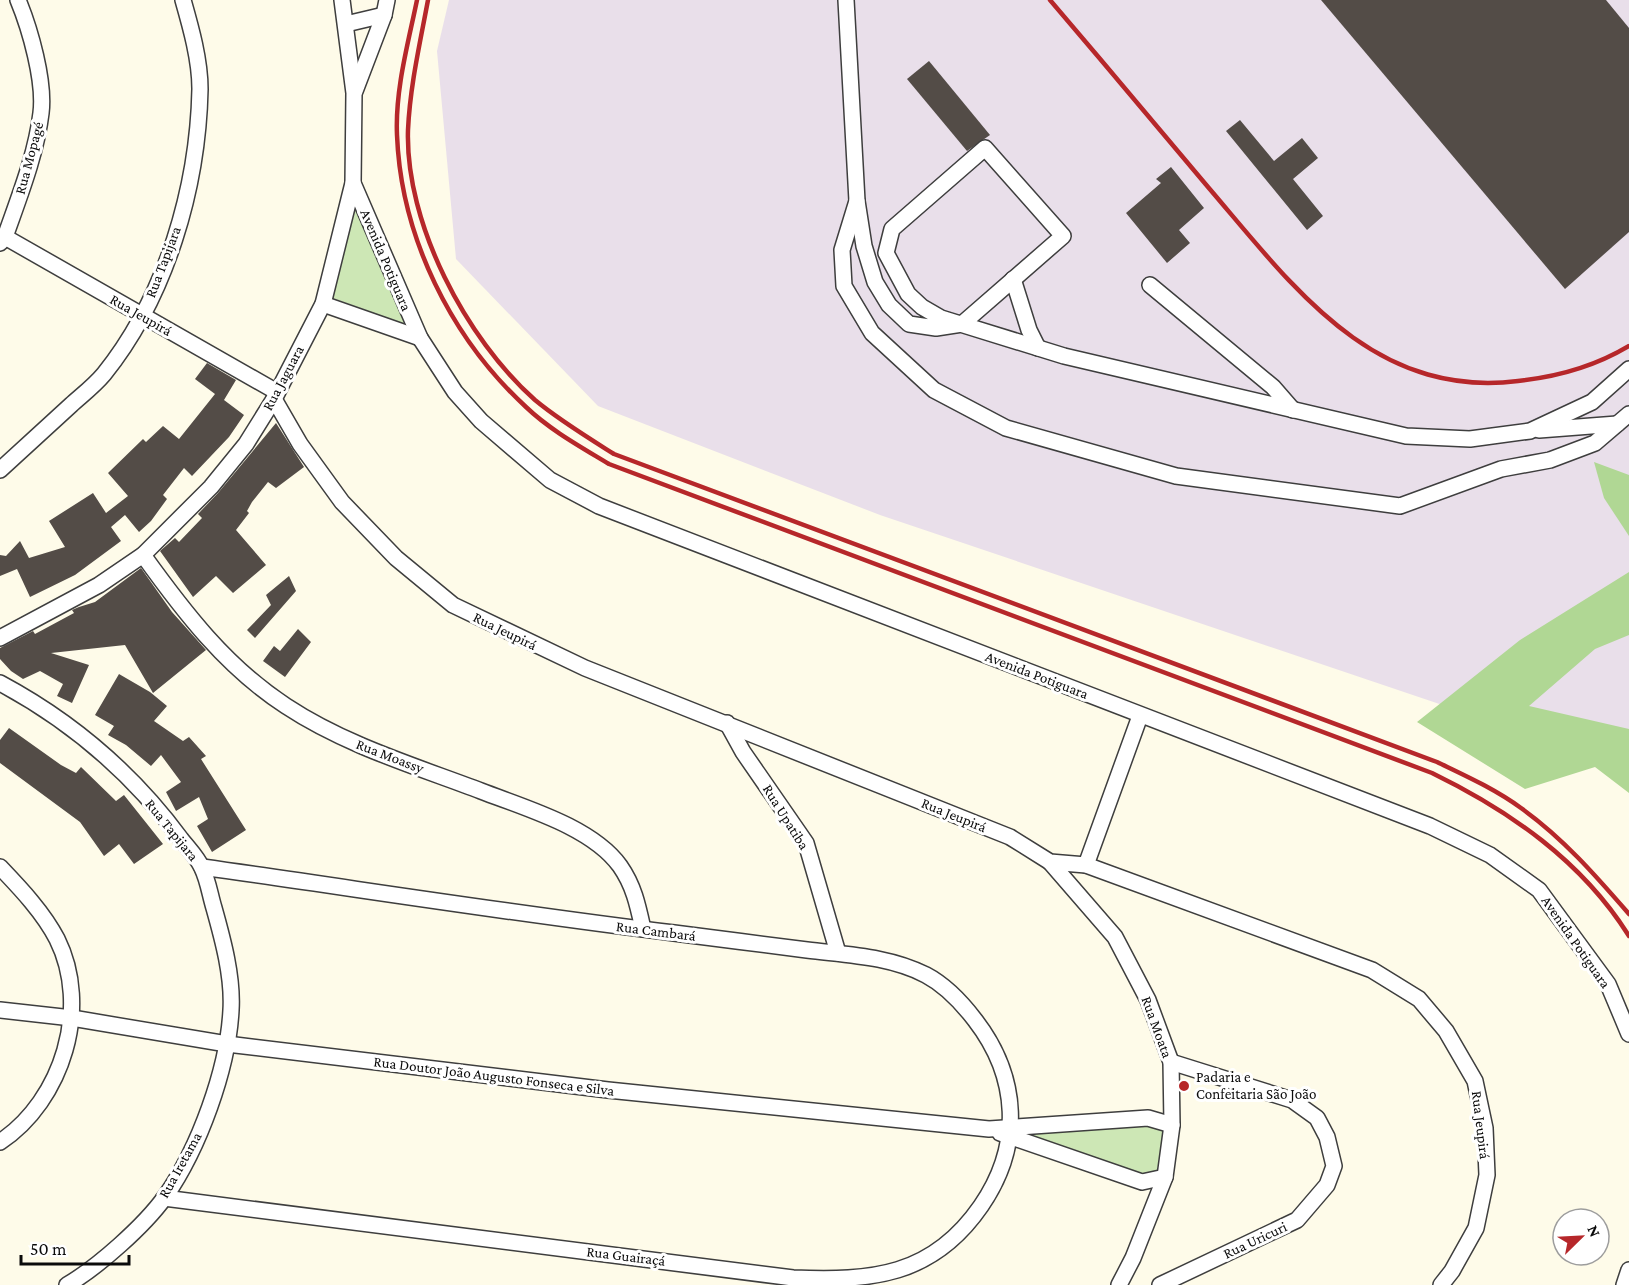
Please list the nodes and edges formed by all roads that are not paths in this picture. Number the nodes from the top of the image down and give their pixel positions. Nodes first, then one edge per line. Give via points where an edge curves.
1 (18, 0) edge
2 (183, 0) edge
3 (342, 0) edge
4 (846, 0) edge
5 (385, 8) edge
6 (346, 24) junction
7 (354, 93) junction
8 (353, 183) junction
9 (856, 201) junction
10 (2, 240) edge
11 (1013, 279) junction
12 (1149, 285) dead end
13 (323, 304) junction
14 (142, 316) junction
15 (962, 324) junction
16 (420, 338) junction
17 (1038, 348) junction
18 (1629, 369) edge
19 (275, 396) junction
20 (1293, 410) junction
21 (1623, 419) edge
22 (1530, 431) junction
23 (0, 470) edge
24 (143, 555) junction
25 (0, 638) edge
26 (0, 683) edge
27 (1140, 716) junction
28 (727, 723) junction
29 (1050, 862) junction
30 (1086, 865) junction
31 (0, 867) edge
32 (202, 867) junction
33 (643, 929) junction
34 (838, 953) junction
35 (0, 1010) edge
36 (72, 1018) junction
37 (1629, 1034) edge
38 (227, 1044) junction
39 (1171, 1062) junction
40 (1172, 1125) junction
41 (1010, 1132) junction
42 (0, 1142) edge
43 (1165, 1177) junction
44 (164, 1198) junction
45 (1629, 1270) edge
46 (790, 1281) edge
47 (67, 1285) edge
48 (1119, 1285) edge
49 (1160, 1285) edge
50 (1442, 1285) edge
51 (1623, 1285) edge

1 - 10 street, Rua Mopagé via 36,56 42,111 27,173
2 - 14 street, Rua Tapijara via 192,30 200,87 196,147 185,201
3 - 6 street, Rua Jaguara
4 - 9 street
5 - 6 street
5 - 7 street
6 - 7 street, Rua Jaguara
7 - 8 street, Rua Jaguara
8 - 13 street, Rua Jaguara
8 - 16 street, Avenida Potiguara
9 - 15 street via 875,282 889,305 909,324 936,328
9 - 21 street via 842,250 844,286 872,333 934,390 1006,429 1116,461 1176,476 1400,506 1501,469 1550,460 1594,443
10 - 14 street, Rua Jeupirá
11 - 15 street
11 - 15 street via 1063,236 985,148 892,229 886,253 908,294 941,318
11 - 17 street
12 - 20 street via 1273,387
13 - 16 street, Avenida Potiguara
13 - 19 street, Rua Jaguara
14 - 19 street, Rua Jeupirá
14 - 23 street, Rua Tapijara via 102,377
15 - 17 street
16 - 27 street, Avenida Potiguara via 455,392 481,421 550,480 599,506
17 - 20 street
18 - 22 street via 1592,402
19 - 24 street, Rua Jaguara via 246,444 211,487
19 - 28 street, Rua Jeupirá via 300,444 342,502 396,558 453,605 585,668
20 - 22 street via 1406,436 1470,440
21 - 22 street
24 - 25 street, Rua Jaguara via 99,585
24 - 33 street, Rua Moassy via 228,661 287,707 352,742 537,812 584,834 619,864 636,894
26 - 32 street, Rua Tapijara via 70,728 117,765 163,814
27 - 30 street
27 - 37 street, Avenida Potiguara via 1430,825 1490,855 1539,890 1574,933 1608,984
28 - 29 street, Rua Jeupirá via 1010,837
28 - 34 street, Rua Upatiba via 806,843
29 - 30 street, Rua Jeupirá
29 - 39 street, Rua Moata via 1115,937 1148,1000
30 - 50 street, Rua Jeupirá via 1372,970 1419,999 1446,1031 1475,1081 1485,1128 1487,1176 1476,1228
31 - 36 street via 57,940 70,983
32 - 33 street, Rua Cambará
32 - 38 street, Rua Tapijara via 228,971 231,1008
33 - 34 street, Rua Cambará
34 - 41 street, Rua Cambará via 886,959 928,975 960,1001 1000,1059 1008,1090
35 - 36 street, Rua Doutor João Augusto Fonseca e Silva
36 - 38 street, Rua Doutor João Augusto Fonseca e Silva
36 - 42 street via 51,1084 27,1118
38 - 41 street, Rua Doutor João Augusto Fonseca e Silva via 608,1090
38 - 44 street, Rua Iretama via 196,1141
39 - 40 street, Rua Moata
39 - 49 street, Rua Uricuri via 1292,1100 1317,1118 1327,1137 1334,1166 1328,1185 1297,1220
40 - 41 street, Rua Doutor João Augusto Fonseca e Silva via 1148,1118
40 - 43 street, Rua Moata
41 - 43 street, Rua Doutor João Augusto Fonseca e Silva via 1142,1182
41 - 46 street, Rua Guairaçá via 1000,1171 987,1198 961,1232 935,1253 914,1264 865,1278
43 - 48 street, Rua Moata
44 - 46 street, Rua Guairaçá
44 - 47 street, Rua Iretama via 111,1253
45 - 51 street

